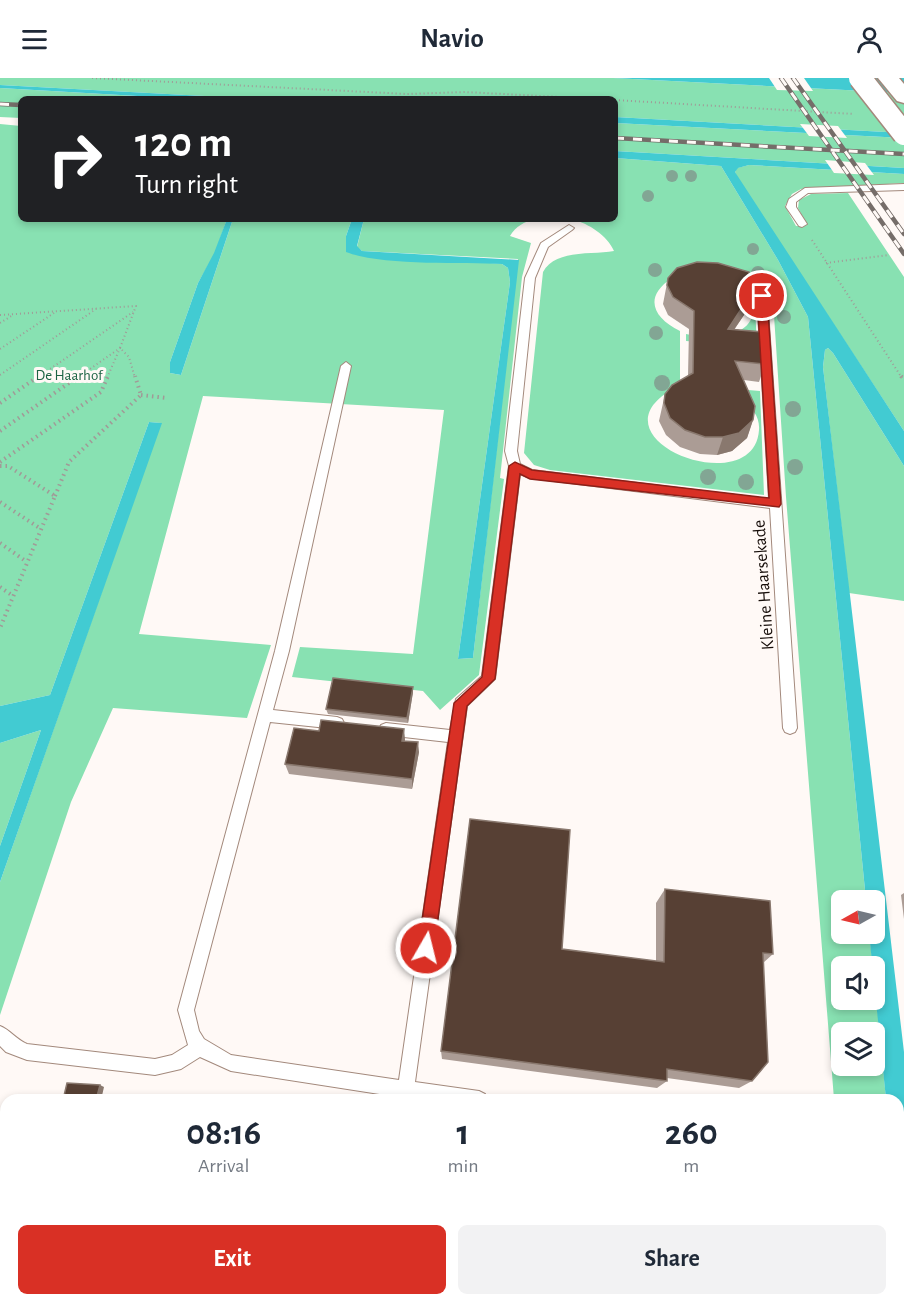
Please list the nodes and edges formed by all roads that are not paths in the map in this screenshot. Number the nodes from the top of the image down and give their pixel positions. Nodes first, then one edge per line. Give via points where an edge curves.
1 (860, 78) edge
2 (888, 78) edge
3 (904, 97) edge
4 (904, 134) edge
5 (904, 187) edge
6 (802, 225) road end
7 (569, 228) dead end
8 (762, 296) dead end
9 (346, 366) dead end
10 (515, 466) junction
11 (775, 504) junction
12 (265, 715) junction
13 (348, 724) edge
14 (372, 727) edge
15 (790, 728) dead end
16 (456, 737) junction
17 (0, 1034) edge
18 (200, 1047) junction
19 (406, 1089) junction
20 (439, 1094) edge

1 - 4 highway, bridge
2 - 3 highway
5 - 6 lane via 805,191 792,201 791,207
7 - 10 lane via 544,244 530,278 511,451
8 - 11 lane, Kleine Haarsekade
9 - 12 lane
10 - 11 lane via 530,474
10 - 16 lane via 488,679 461,703
11 - 15 lane, Kleine Haarsekade
12 - 13 lane
12 - 18 lane via 186,1010 191,1036
14 - 16 lane
16 - 19 lane
17 - 18 lane via 12,1046 27,1052 155,1067 175,1063
18 - 19 lane via 231,1063
19 - 20 lane

